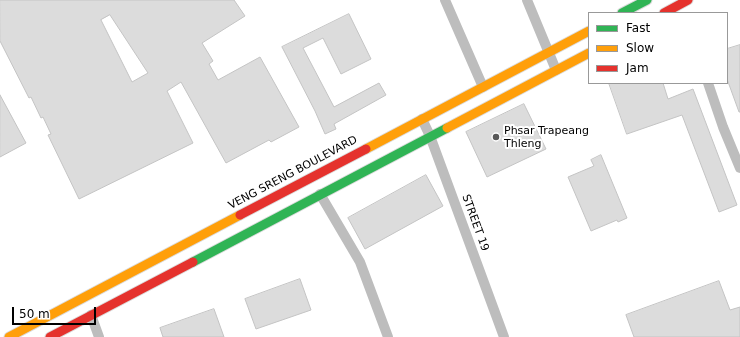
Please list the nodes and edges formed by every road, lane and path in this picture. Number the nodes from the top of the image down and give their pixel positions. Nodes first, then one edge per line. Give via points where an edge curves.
1 (445, 0) edge
2 (527, 0) edge
3 (647, 0) edge
4 (685, 5) edge
5 (624, 12) edge
6 (667, 12) edge
7 (588, 31) edge
8 (548, 52) junction
9 (588, 54) edge
10 (556, 70) junction
11 (708, 84) edge
12 (483, 86) junction
13 (422, 119) junction
14 (430, 136) junction
15 (740, 168) edge
16 (320, 194) junction
17 (91, 315) junction
18 (9, 337) edge
19 (50, 337) edge
20 (99, 337) edge
21 (388, 337) edge
22 (504, 337) edge

1 - 12 street
2 - 8 street
3 - 5 main road
4 - 6 main road
7 - 8 main road, VENG SRENG BOULEVARD
8 - 10 street
8 - 12 main road, VENG SRENG BOULEVARD
9 - 10 main road
10 - 14 main road
11 - 15 street
12 - 13 main road, VENG SRENG BOULEVARD
13 - 14 street, STREET 19
13 - 18 main road, VENG SRENG BOULEVARD
14 - 16 main road
14 - 22 street, STREET 19
16 - 17 main road
16 - 21 street via 360,262
17 - 19 main road
17 - 20 street

